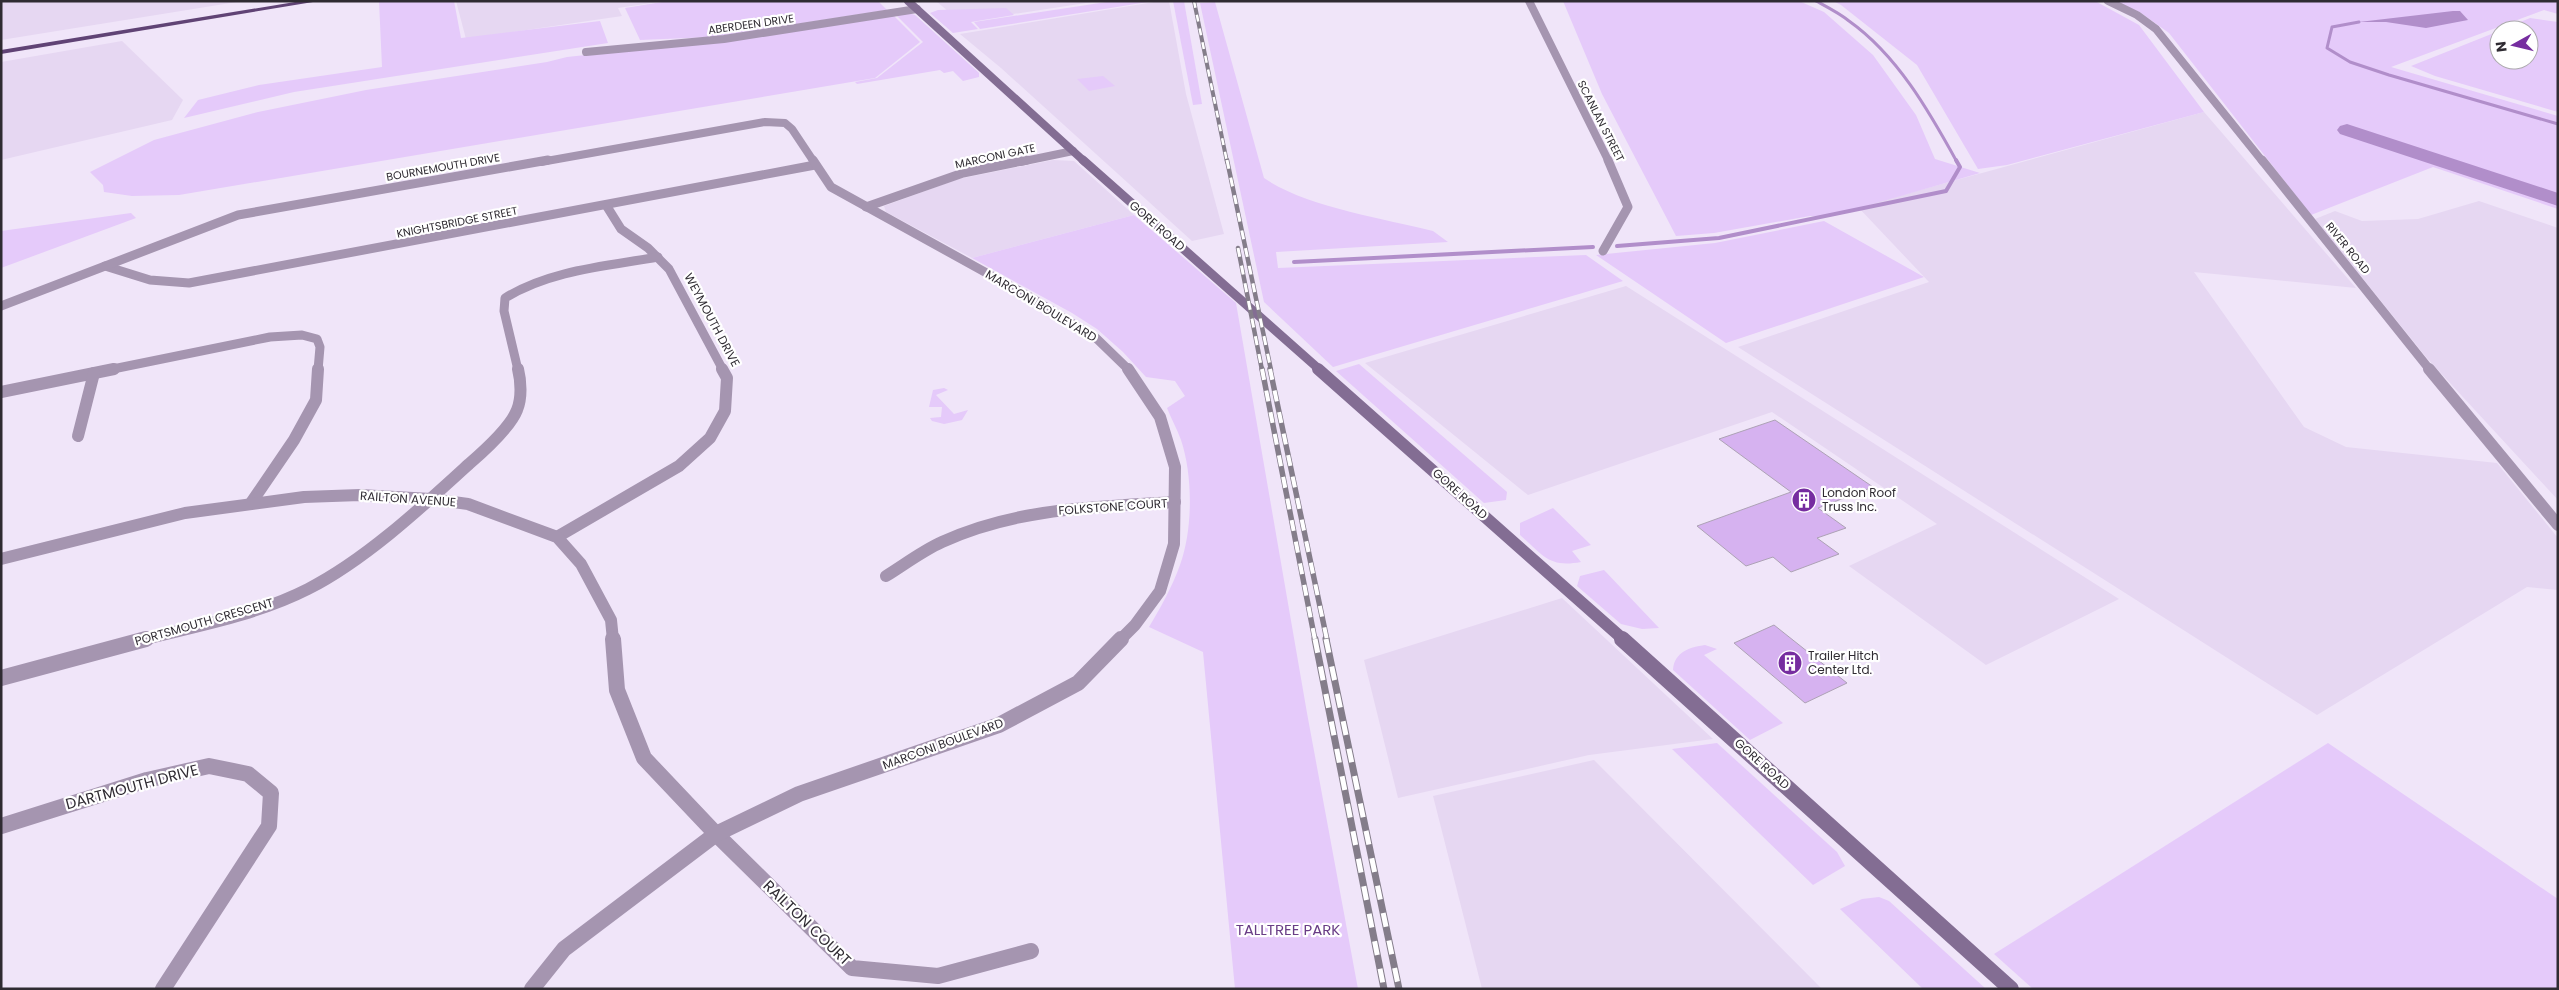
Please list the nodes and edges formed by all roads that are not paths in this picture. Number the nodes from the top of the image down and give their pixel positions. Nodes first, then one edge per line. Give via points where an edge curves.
1 (287, 1) edge
2 (316, 1) edge
3 (908, 1) edge
4 (1529, 1) edge
5 (2108, 1) edge
6 (917, 9) junction
7 (1, 47) edge
8 (1, 52) edge
9 (586, 52) dead end
10 (1073, 151) junction
11 (815, 166) junction
12 (606, 205) junction
13 (866, 207) junction
14 (1603, 251) dead end
15 (658, 257) junction
16 (105, 266) junction
17 (1, 306) edge
18 (94, 373) junction
19 (1, 392) edge
20 (78, 436) dead end
21 (431, 499) junction
22 (1175, 502) junction
23 (251, 503) junction
24 (2558, 526) edge
25 (557, 538) junction
26 (1, 558) edge
27 (886, 576) dead end
28 (1, 678) edge
29 (1, 826) edge
30 (716, 834) junction
31 (1031, 951) dead end
32 (163, 989) edge
33 (532, 989) edge
34 (2011, 989) edge

1 - 7 highway
2 - 8 highway
3 - 6 main road, GORE ROAD
4 - 14 street, SCANLAN STREET via 1617,178 1628,208
5 - 24 street, RIVER ROAD via 2137,14 2156,29
6 - 9 street, ABERDEEN DRIVE via 724,39
6 - 10 main road, GORE ROAD
10 - 13 street, MARCONI GATE via 963,173
10 - 34 main road, GORE ROAD via 1545,569
11 - 12 street, KNIGHTSBRIDGE STREET
11 - 13 street, BOURNEMOUTH DRIVE via 831,187
11 - 16 street, BOURNEMOUTH DRIVE via 792,130 784,123 765,122 238,215
12 - 15 street, WEYMOUTH DRIVE via 621,229
12 - 16 street, KNIGHTSBRIDGE STREET via 189,283 150,280
13 - 22 street, MARCONI BOULEVARD via 1030,297 1096,338 1131,372 1160,417 1175,467
15 - 21 street, PORTSMOUTH CRESCENT via 536,282 505,298 504,311 521,381 517,410 494,441
15 - 25 street, WEYMOUTH DRIVE via 669,269 727,378 725,411 710,438 679,466
16 - 17 street, BOURNEMOUTH DRIVE
18 - 19 street
18 - 20 street
18 - 23 street via 270,337 302,335 317,339 320,347 316,400 294,440
21 - 23 street, RAILTON AVENUE via 360,495
21 - 25 street, RAILTON AVENUE via 468,504
21 - 28 street, PORTSMOUTH CRESCENT via 355,559 308,589 262,608
22 - 27 street, FOLKSTONE COURT via 1065,509 1004,520 941,542
22 - 30 street, MARCONI BOULEVARD via 1174,544 1160,591 1135,626 1078,683 999,726 800,794
23 - 26 street, RAILTON AVENUE via 185,513
25 - 30 street, RAILTON AVENUE via 581,564 612,620 617,690 644,758
29 - 32 street, DARTMOUTH DRIVE via 147,780 209,766 248,774 271,793 269,826
30 - 31 street, RAILTON COURT via 852,968 938,976
30 - 33 street, MARCONI BOULEVARD via 564,949

